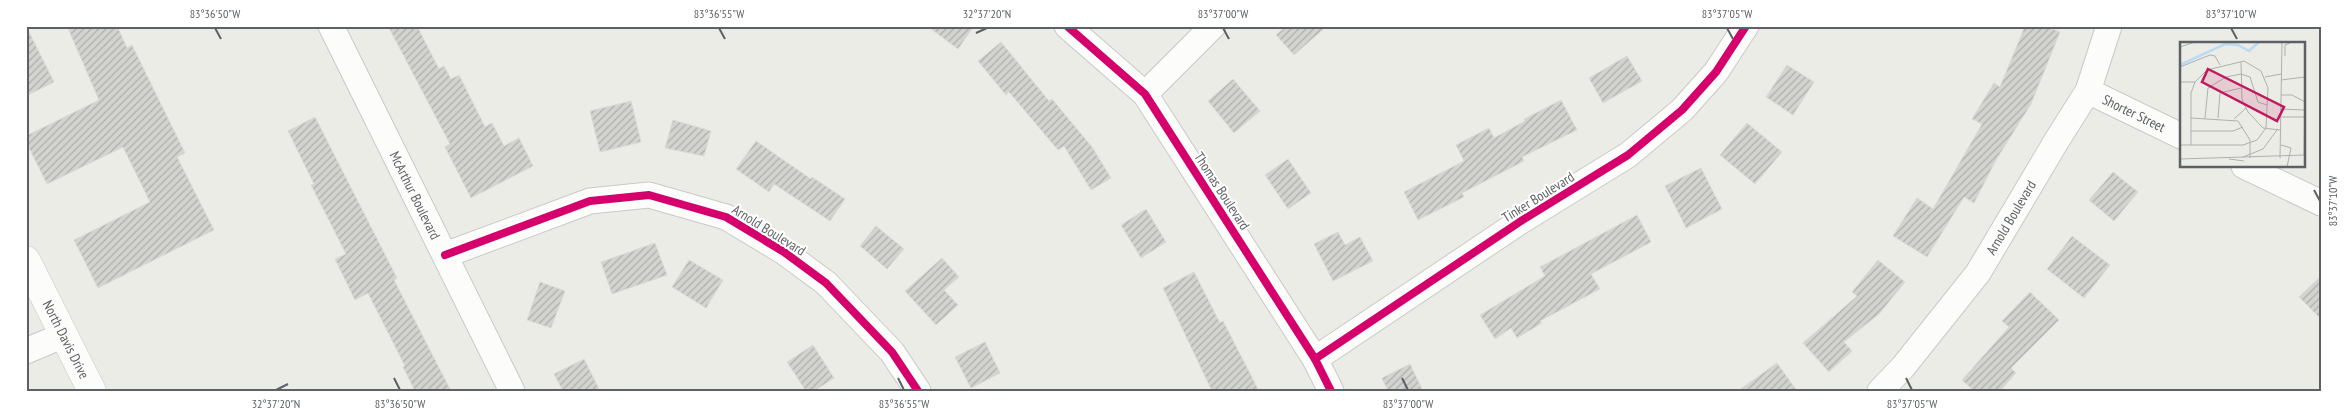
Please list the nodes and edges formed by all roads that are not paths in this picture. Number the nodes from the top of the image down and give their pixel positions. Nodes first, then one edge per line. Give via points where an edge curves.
1 (331, 26) edge
2 (1067, 26) edge
3 (1213, 26) edge
4 (1746, 26) edge
5 (2109, 26) edge
6 (2088, 91) junction
7 (1146, 94) junction
8 (2180, 136) edge
9 (2248, 168) edge
10 (2321, 203) edge
11 (445, 256) junction
12 (26, 260) edge
13 (64, 335) junction
14 (26, 351) edge
15 (1315, 359) junction
16 (92, 391) edge
17 (512, 391) edge
18 (918, 391) edge
19 (1331, 391) edge
20 (1880, 391) edge

1 - 11 street, McArthur Boulevard
2 - 7 street, Thomas Boulevard
3 - 7 street
4 - 15 street, Tinker Boulevard via 1716,72 1688,104 1628,155 1521,221
5 - 6 street, Arnold Boulevard
6 - 8 street, Shorter Street
6 - 20 street, Arnold Boulevard via 1978,273
7 - 15 street, Thomas Boulevard
9 - 10 street
11 - 17 street, McArthur Boulevard
11 - 18 street, Arnold Boulevard via 590,201 649,194 726,217 784,252 826,283 892,352
12 - 13 main road, North Davis Drive
13 - 14 street
13 - 16 main road, North Davis Drive
15 - 19 street, Thomas Boulevard

